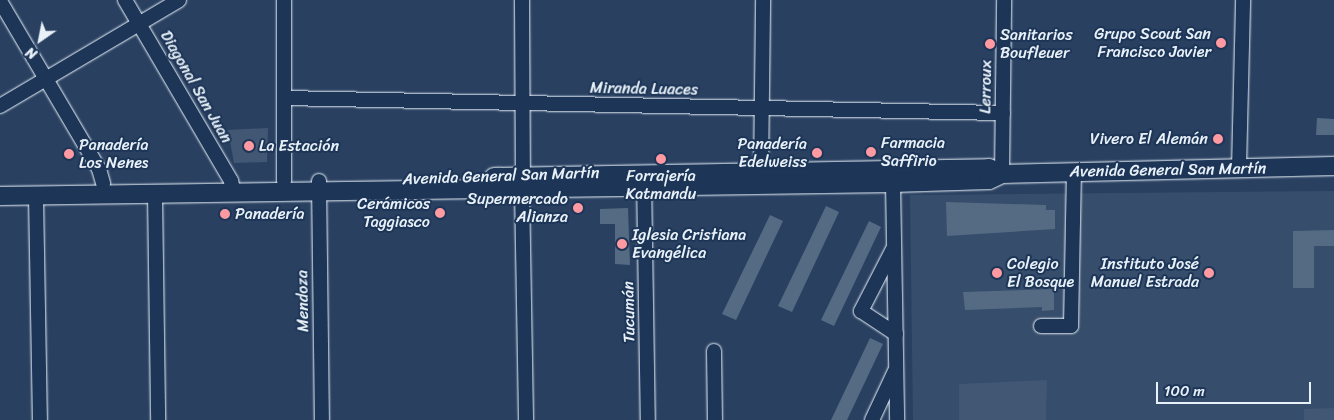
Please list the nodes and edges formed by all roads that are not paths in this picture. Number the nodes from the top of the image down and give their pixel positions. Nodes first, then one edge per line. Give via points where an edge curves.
1 (125, 0) edge
2 (179, 0) edge
3 (284, 0) edge
4 (522, 0) edge
5 (763, 0) edge
6 (1004, 0) edge
7 (1243, 0) edge
8 (0, 1) edge
9 (139, 23) junction
10 (46, 79) junction
11 (284, 98) junction
12 (524, 103) junction
13 (0, 106) edge
14 (761, 109) junction
15 (1003, 113) junction
16 (1334, 166) edge
17 (1239, 168) junction
18 (761, 172) junction
19 (1074, 172) junction
20 (1002, 174) junction
21 (644, 180) junction
22 (284, 181) junction
23 (103, 183) junction
24 (522, 183) junction
25 (893, 183) junction
26 (0, 185) edge
27 (319, 186) junction
28 (233, 187) junction
29 (155, 194) junction
30 (0, 196) edge
31 (36, 196) junction
32 (894, 247) junction
33 (1041, 326) dead end
34 (896, 334) junction
35 (714, 351) dead end
36 (897, 368) junction
37 (40, 420) edge
38 (158, 420) edge
39 (322, 420) edge
40 (526, 420) edge
41 (648, 420) edge
42 (716, 420) edge
43 (872, 420) edge
44 (897, 420) edge

1 - 9 street, Diagonal San Juan
2 - 9 street
3 - 11 street
4 - 12 street
5 - 14 street
6 - 15 street, Lerroux
7 - 17 street
8 - 10 street
9 - 10 street
9 - 28 street, Diagonal San Juan
10 - 13 street
10 - 23 street via 99,169
11 - 12 street, Miranda Luaces
11 - 22 street
12 - 14 street, Miranda Luaces
12 - 24 street
14 - 15 street, Miranda Luaces
14 - 18 street
15 - 20 street, Lerroux
16 - 17 main road, Avenida General San Martín
17 - 19 main road, Avenida General San Martín
18 - 20 main road, Avenida General San Martín via 989,168
18 - 21 main road, Avenida General San Martín
19 - 20 main road, Avenida General San Martín
19 - 33 street via 1071,326
20 - 25 main road, Avenida General San Martín via 980,181
21 - 24 main road, Avenida General San Martín
21 - 25 main road, Avenida General San Martín
21 - 41 street, Tucumán
22 - 27 main road, Avenida General San Martín
22 - 28 main road, Avenida General San Martín
23 - 26 main road, Avenida General San Martín
23 - 28 main road, Avenida General San Martín
24 - 27 main road, Avenida General San Martín
24 - 40 street
25 - 32 street
27 - 28 main road, Avenida General San Martín
27 - 39 street, Mendoza
28 - 29 main road, Avenida General San Martín
29 - 31 main road, Avenida General San Martín
29 - 38 street
30 - 31 main road, Avenida General San Martín
31 - 37 street
32 - 34 street
32 - 34 street via 861,312
34 - 36 street
35 - 42 street
36 - 43 street
36 - 44 street

